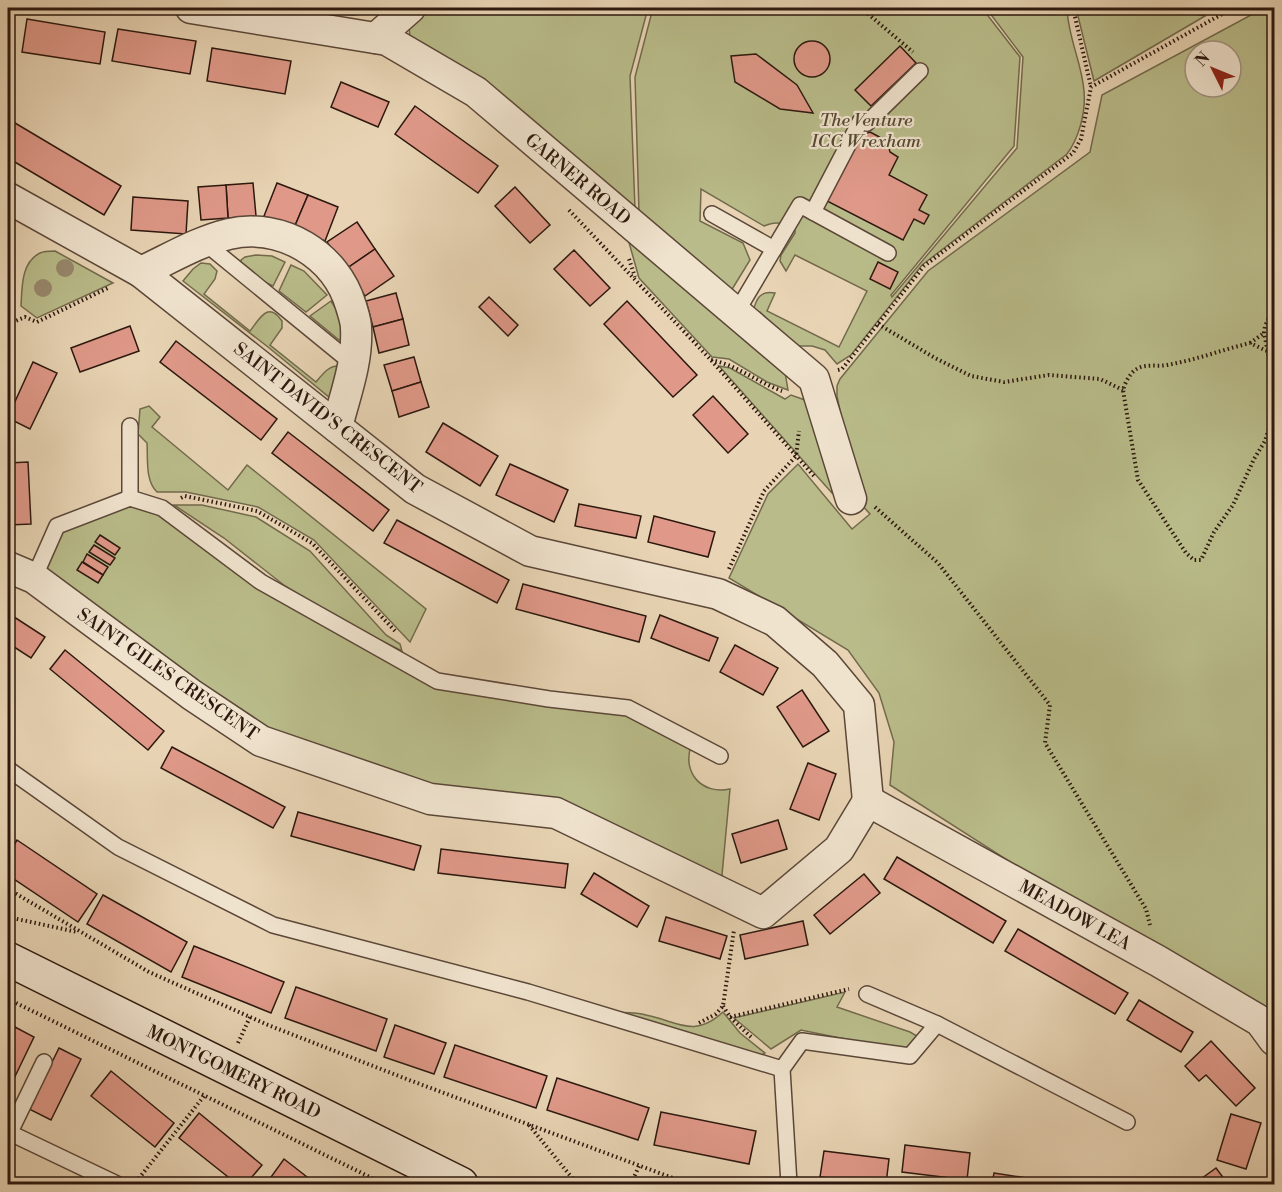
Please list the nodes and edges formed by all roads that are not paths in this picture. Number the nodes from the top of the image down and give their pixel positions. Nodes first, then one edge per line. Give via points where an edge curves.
1 (191, 8) edge
2 (410, 8) edge
3 (376, 38) junction
4 (920, 71) road end
5 (8, 198) edge
6 (813, 212) junction
7 (712, 214) dead end
8 (205, 243) junction
9 (774, 249) junction
10 (888, 253) dead end
11 (141, 272) junction
12 (736, 313) junction
13 (353, 364) junction
14 (130, 426) dead end
15 (338, 427) junction
16 (130, 498) junction
17 (851, 499) road end
18 (21, 573) edge
19 (720, 756) dead end
20 (8, 769) edge
21 (868, 801) junction
22 (8, 959) edge
23 (867, 994) road end
24 (937, 1024) junction
25 (1275, 1040) edge
26 (44, 1062) dead end
27 (782, 1069) junction
28 (1127, 1122) dead end
29 (9, 1132) edge
30 (117, 1185) edge
31 (461, 1185) edge
32 (789, 1185) edge

1 - 3 street, GARNER ROAD
2 - 3 street
3 - 12 street, GARNER ROAD via 387,40 476,92
4 - 6 lane via 867,123 861,120
5 - 11 street, SAINT DAVID'S CRESCENT
6 - 9 lane via 800,205
6 - 10 lane
7 - 9 lane
8 - 11 street
8 - 13 lane
8 - 13 street via 229,234 254,231 302,244 322,259 346,291 356,325
9 - 12 lane
11 - 15 street, SAINT DAVID'S CRESCENT
12 - 17 street, GARNER ROAD via 814,379
13 - 15 street
14 - 16 lane
15 - 21 street, SAINT DAVID'S CRESCENT via 415,489 530,551 718,594 775,621 825,664 859,705
16 - 18 lane via 57,526
16 - 19 lane via 162,508 261,582 437,681 628,708
18 - 21 street, SAINT GILES CRESCENT via 261,741 430,799 556,813 763,913 839,849
20 - 27 lane via 118,847 273,925 528,992
21 - 25 street, MEADOW LEA via 1158,961 1260,1021
22 - 31 street, MONTGOMERY ROAD
23 - 24 lane
24 - 27 lane via 910,1056 802,1041
24 - 28 lane
26 - 29 lane
27 - 32 lane
29 - 30 lane

